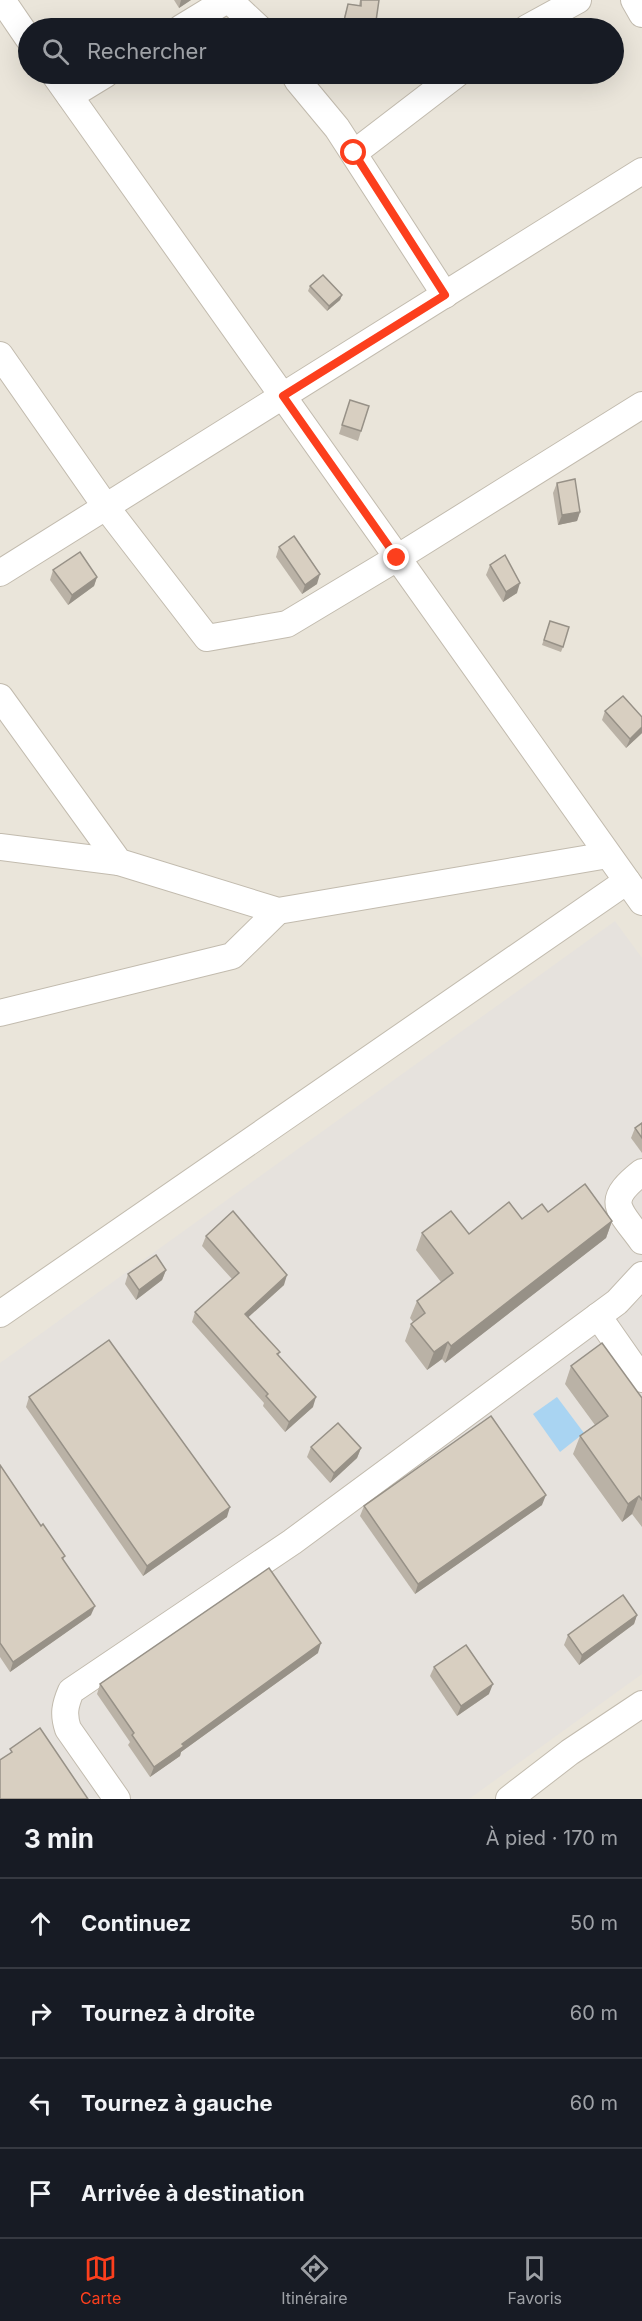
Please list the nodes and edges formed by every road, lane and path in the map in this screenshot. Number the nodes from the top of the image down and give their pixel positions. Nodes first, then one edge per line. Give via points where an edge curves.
1 (2, 0) edge
2 (228, 0) edge
3 (578, 0) edge
4 (634, 0) edge
5 (642, 14) edge
6 (198, 18) edge
7 (248, 18) edge
8 (545, 18) edge
9 (18, 23) edge
10 (61, 84) edge
11 (90, 84) edge
12 (301, 84) edge
13 (444, 84) edge
14 (70, 96) junction
15 (354, 153) junction
16 (642, 171) edge
17 (445, 295) junction
18 (0, 354) edge
19 (283, 396) junction
20 (642, 405) edge
21 (106, 507) junction
22 (397, 558) junction
23 (0, 573) edge
24 (0, 697) edge
25 (0, 847) edge
26 (608, 855) junction
27 (119, 862) junction
28 (627, 881) junction
29 (642, 902) edge
30 (278, 911) junction
31 (0, 1013) edge
32 (642, 1172) edge
33 (642, 1241) edge
34 (642, 1275) edge
35 (0, 1314) edge
36 (598, 1316) junction
37 (642, 1379) edge
38 (642, 1704) edge
39 (117, 1799) edge
40 (509, 1799) edge

1 - 9 street
2 - 6 street
2 - 7 street
3 - 8 street
4 - 5 street
10 - 14 street
11 - 14 street
12 - 15 street
13 - 15 street
14 - 19 street
15 - 17 street
16 - 17 street
17 - 19 street
18 - 21 street
19 - 21 street
19 - 22 street
20 - 22 street
21 - 22 street via 207,638 287,624
21 - 23 street
22 - 26 street
24 - 27 street
25 - 27 street
26 - 28 street
26 - 30 street
27 - 30 street
28 - 29 street
28 - 35 street
30 - 31 street via 232,956
32 - 33 street via 626,1184 618,1197 618,1208
34 - 36 street
36 - 37 street
36 - 39 street via 292,1542 71,1692 64,1716 68,1729
38 - 40 street

